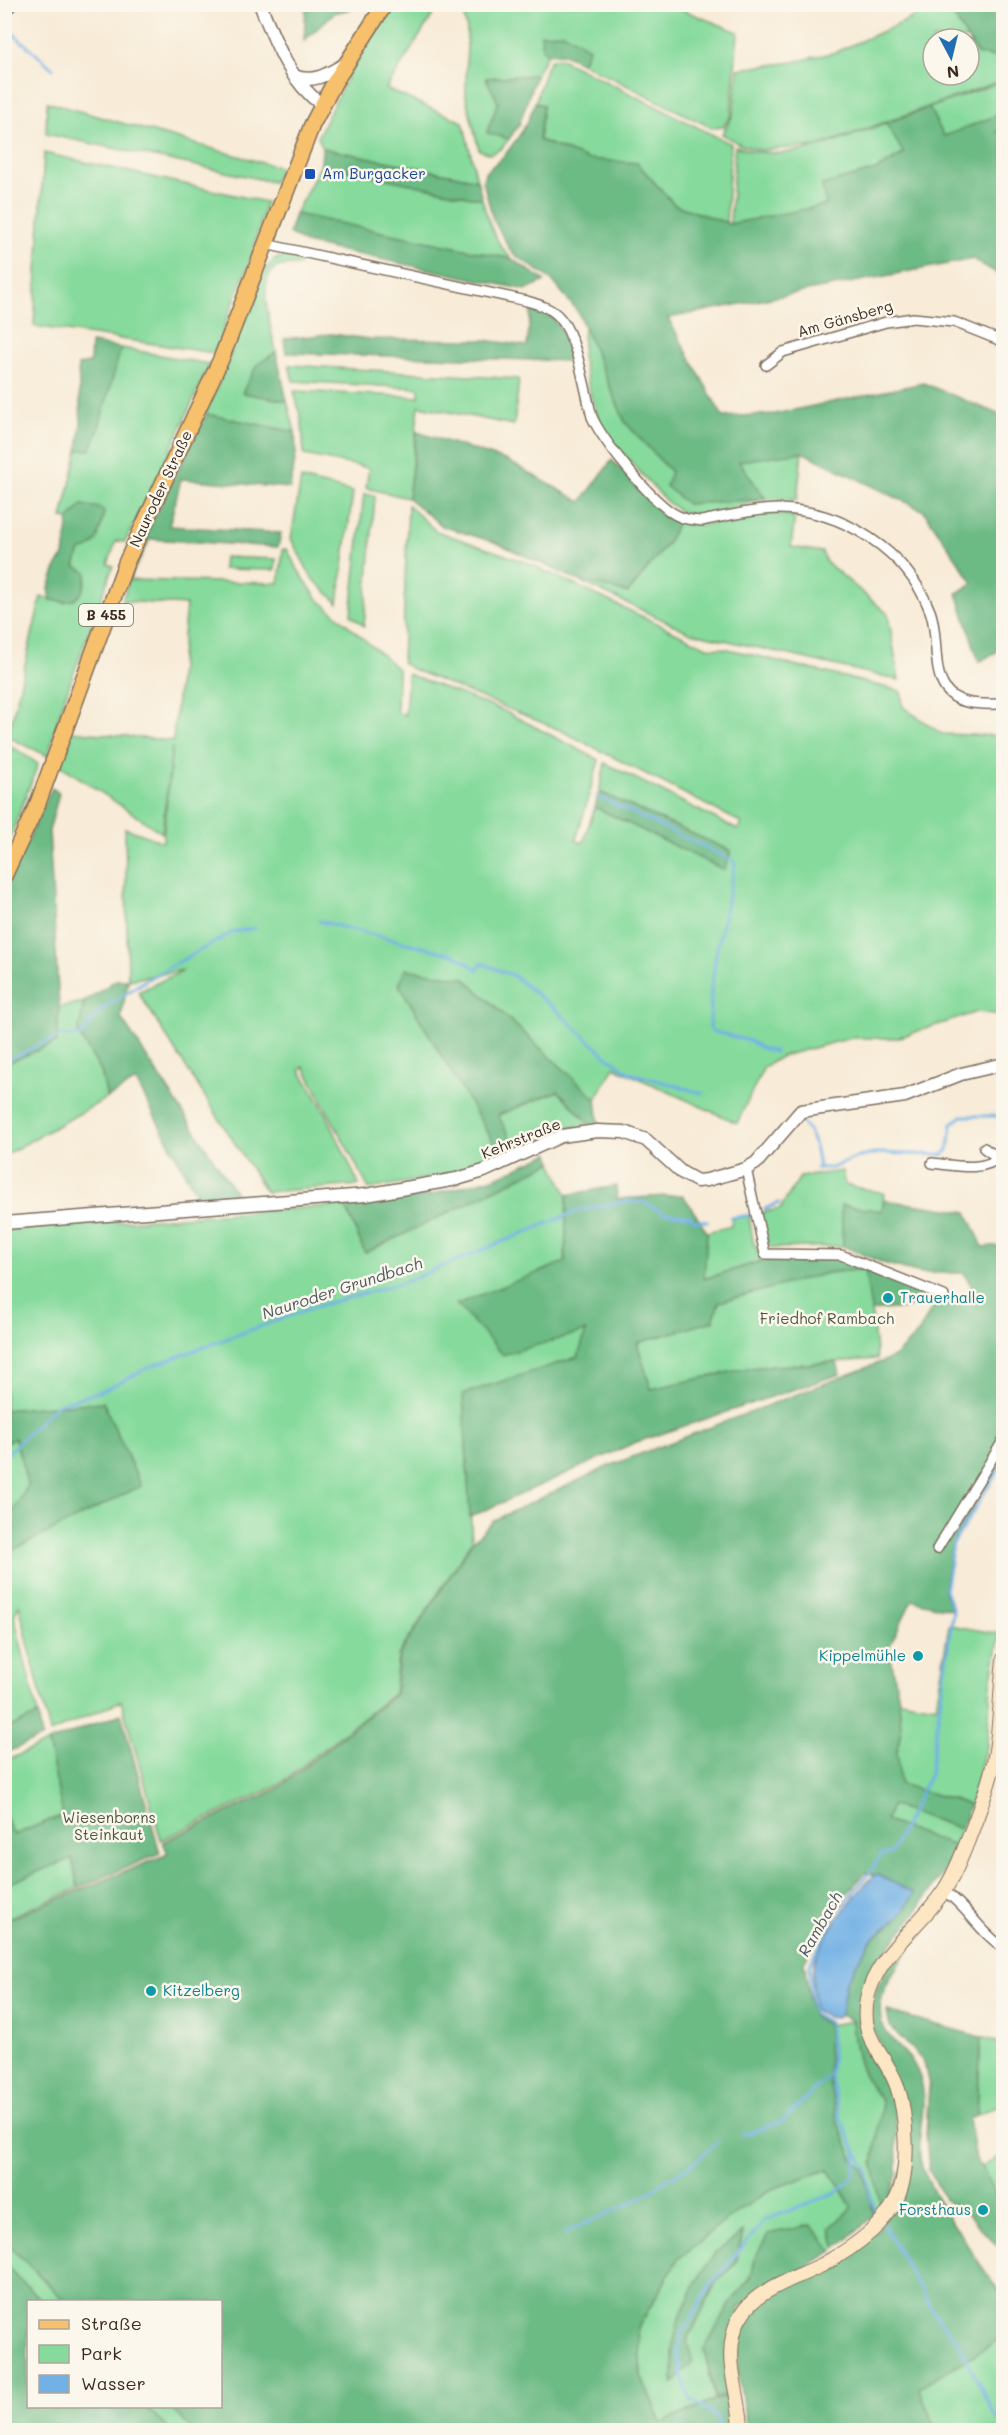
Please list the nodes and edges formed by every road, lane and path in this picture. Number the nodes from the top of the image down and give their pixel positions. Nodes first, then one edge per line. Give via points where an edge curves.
1 (11, 4) edge
2 (260, 4) edge
3 (385, 4) edge
4 (4, 10) edge
5 (346, 63) junction
6 (294, 76) junction
7 (322, 105) junction
8 (265, 244) junction
9 (1004, 342) edge
10 (766, 365) dead end
11 (1004, 704) edge
12 (4, 876) edge
13 (1004, 1064) edge
14 (984, 1148) dead end
15 (1002, 1156) edge
16 (932, 1163) dead end
17 (746, 1169) junction
18 (4, 1223) edge
19 (944, 1296) dead end
20 (1004, 1439) edge
21 (937, 1549) dead end
22 (1004, 1659) edge
23 (944, 1891) junction
24 (1004, 1948) edge
25 (741, 2430) edge

1 - 4 street
2 - 6 street
3 - 5 main road, B 455
5 - 6 street via 314,79
5 - 7 main road, B 455
6 - 7 street via 310,97
7 - 8 main road, Nauroder Straße / B 455
8 - 11 street via 527,302 555,313 572,342 597,428 661,504 691,520 779,509 840,521 857,530 900,562 923,598 933,623 945,688 968,703
8 - 12 main road, Nauroder Straße / B 455 via 210,385 126,563 49,774
9 - 10 street, Am Gänsberg via 954,322 913,318 783,352
13 - 17 street, Kehrstraße via 961,1074 905,1096 801,1111 765,1156
14 - 15 street
15 - 16 street via 975,1166
17 - 18 street, Kehrstraße via 697,1180 681,1172 646,1140 624,1132 597,1131 561,1136 484,1171 366,1195
17 - 19 street via 765,1254 841,1255
20 - 21 street
22 - 23 main road via 994,1762 975,1821
23 - 24 street
23 - 25 main road via 882,1965 867,1997 870,2040 897,2086 903,2111 904,2174 898,2196 880,2221 825,2263 759,2295 742,2313 733,2335 730,2360

